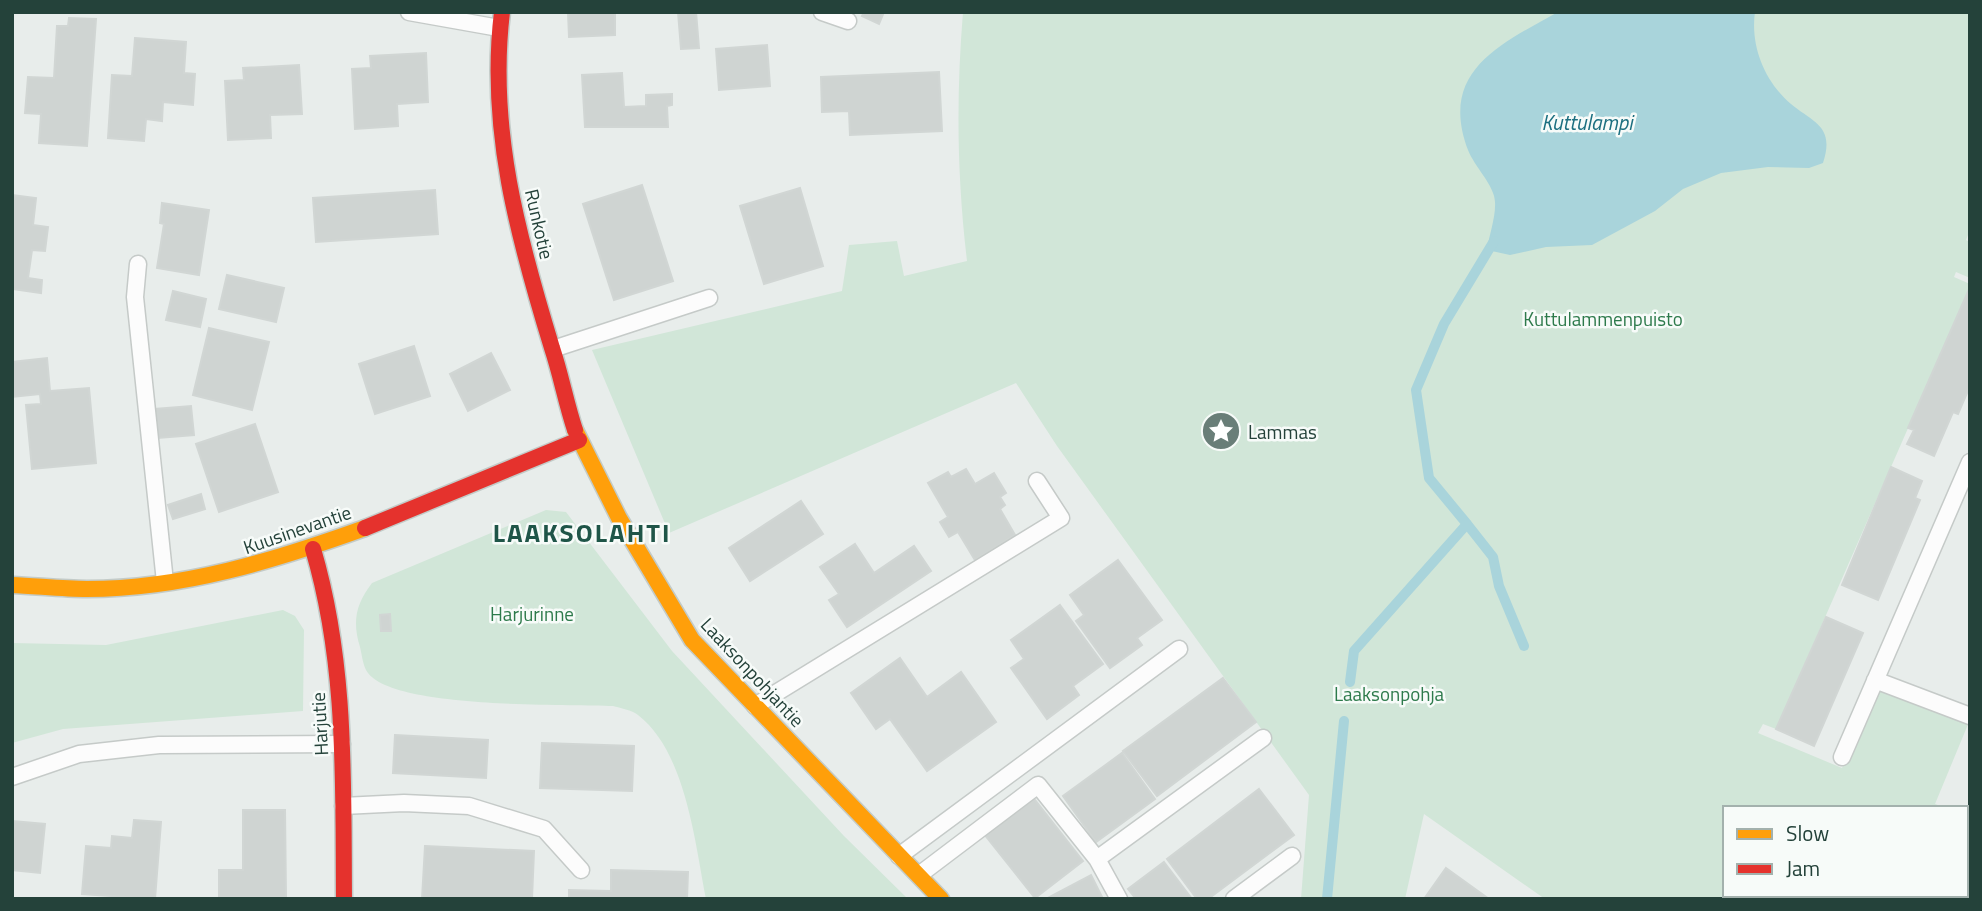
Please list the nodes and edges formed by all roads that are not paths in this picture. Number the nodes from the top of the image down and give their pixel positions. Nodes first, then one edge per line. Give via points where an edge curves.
1 (409, 12) edge
2 (822, 12) edge
3 (501, 20) edge
4 (848, 21) dead end
5 (138, 264) dead end
6 (709, 298) dead end
7 (553, 349) junction
8 (579, 440) junction
9 (1970, 462) edge
10 (1037, 481) dead end
11 (313, 549) junction
12 (12, 585) edge
13 (165, 585) junction
14 (1179, 649) dead end
15 (1875, 680) junction
16 (755, 706) junction
17 (1970, 716) edge
18 (1263, 738) dead end
19 (342, 744) junction
20 (1842, 757) dead end
21 (12, 777) edge
22 (342, 806) junction
23 (899, 856) junction
24 (1292, 856) dead end
25 (1097, 859) junction
26 (581, 870) dead end
27 (919, 876) junction
28 (344, 899) edge
29 (941, 899) edge
30 (1119, 899) edge
31 (1234, 899) edge

1 - 3 lane
2 - 4 lane
3 - 7 street, Runkotie via 498,103 509,180 520,241
5 - 13 lane via 135,297
6 - 7 lane
7 - 8 street, Runkotie
8 - 11 street, Kuusinevantie
8 - 16 street, Laaksonpohjantie via 662,595 692,640
9 - 15 lane
10 - 16 lane via 1061,518
11 - 13 street, Kuusinevantie via 248,569
11 - 19 street, Harjutie via 326,585 335,636
12 - 13 street, Kuusinevantie via 61,591
14 - 23 lane
15 - 17 lane
15 - 20 lane
16 - 23 street, Laaksonpohjantie
18 - 25 lane
19 - 21 lane via 159,745 79,754
19 - 22 street, Harjutie
22 - 26 lane via 469,806 544,829
22 - 28 street, Harjutie
23 - 27 street, Laaksonpohjantie
24 - 31 lane
25 - 27 lane via 1038,785
25 - 30 lane
27 - 29 street, Laaksonpohjantie

